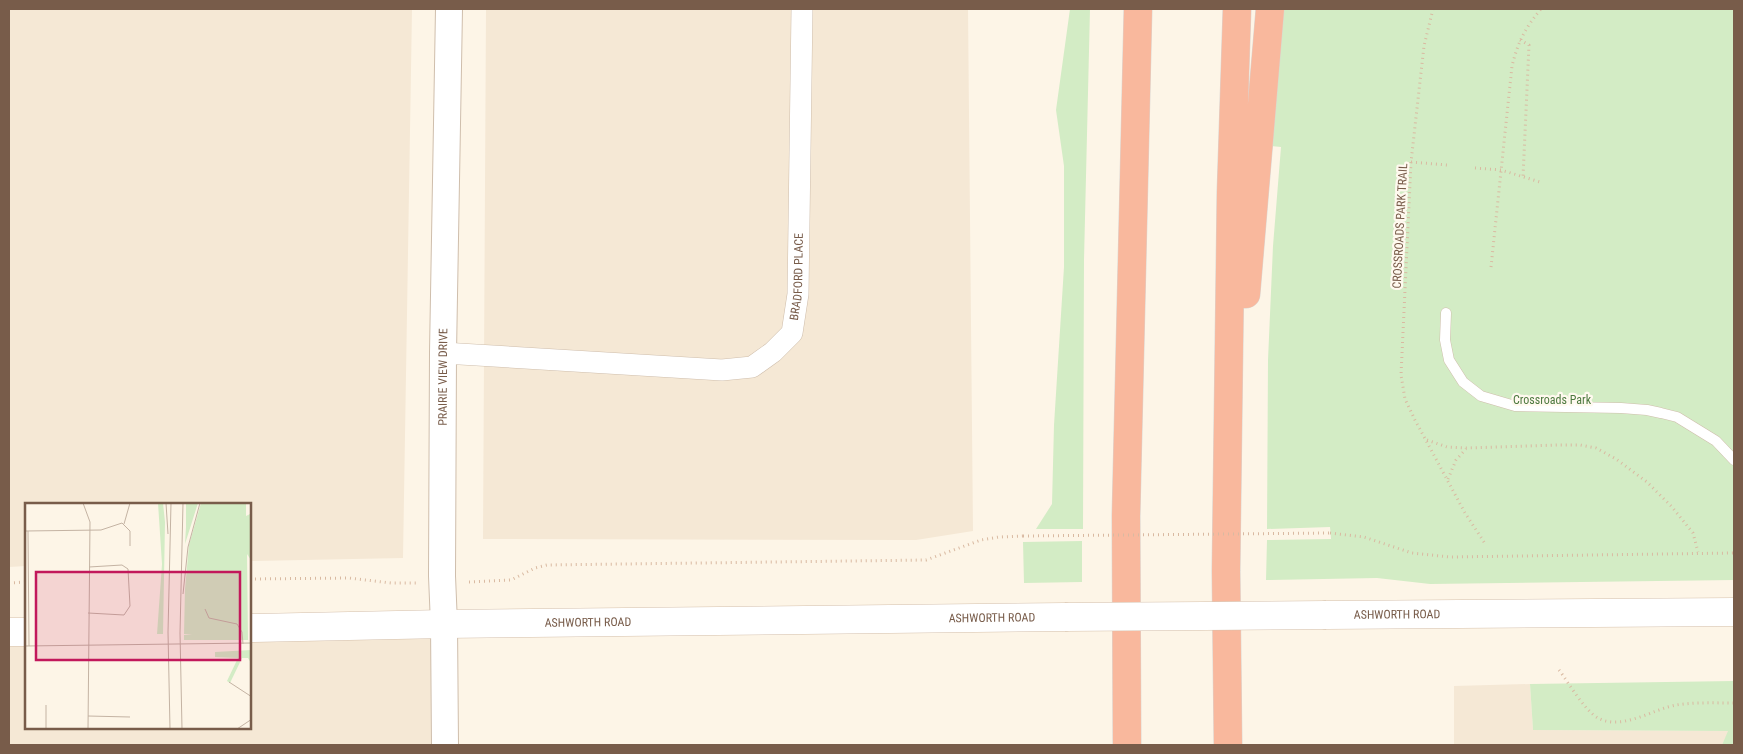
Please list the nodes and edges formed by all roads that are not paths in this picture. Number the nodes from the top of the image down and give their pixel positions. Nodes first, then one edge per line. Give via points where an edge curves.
1 (449, 9) edge
2 (802, 9) edge
3 (1138, 9) edge
4 (1237, 9) edge
5 (1270, 9) edge
6 (1446, 313) dead end
7 (443, 353) junction
8 (1734, 460) edge
9 (1227, 520) junction
10 (1734, 612) edge
11 (444, 624) junction
12 (251, 628) edge
13 (9, 632) edge
14 (25, 632) edge
15 (445, 745) edge
16 (1127, 745) edge
17 (1228, 745) edge

1 - 7 street, PRAIRIE VIEW DRIVE
2 - 7 street, BRADFORD PLACE via 798,294 792,333 773,352 752,367 722,370
3 - 16 highway via 1126,516
4 - 9 highway
5 - 9 highway
6 - 8 lane via 1445,340 1450,360 1463,382 1482,396 1515,406 1621,408 1661,413 1677,418 1716,441
7 - 11 street, PRAIRIE VIEW DRIVE
9 - 17 highway
10 - 11 main road, ASHWORTH ROAD, bridge
11 - 12 main road, ASHWORTH ROAD
11 - 15 street, PRAIRIE VIEW DRIVE
13 - 14 main road

